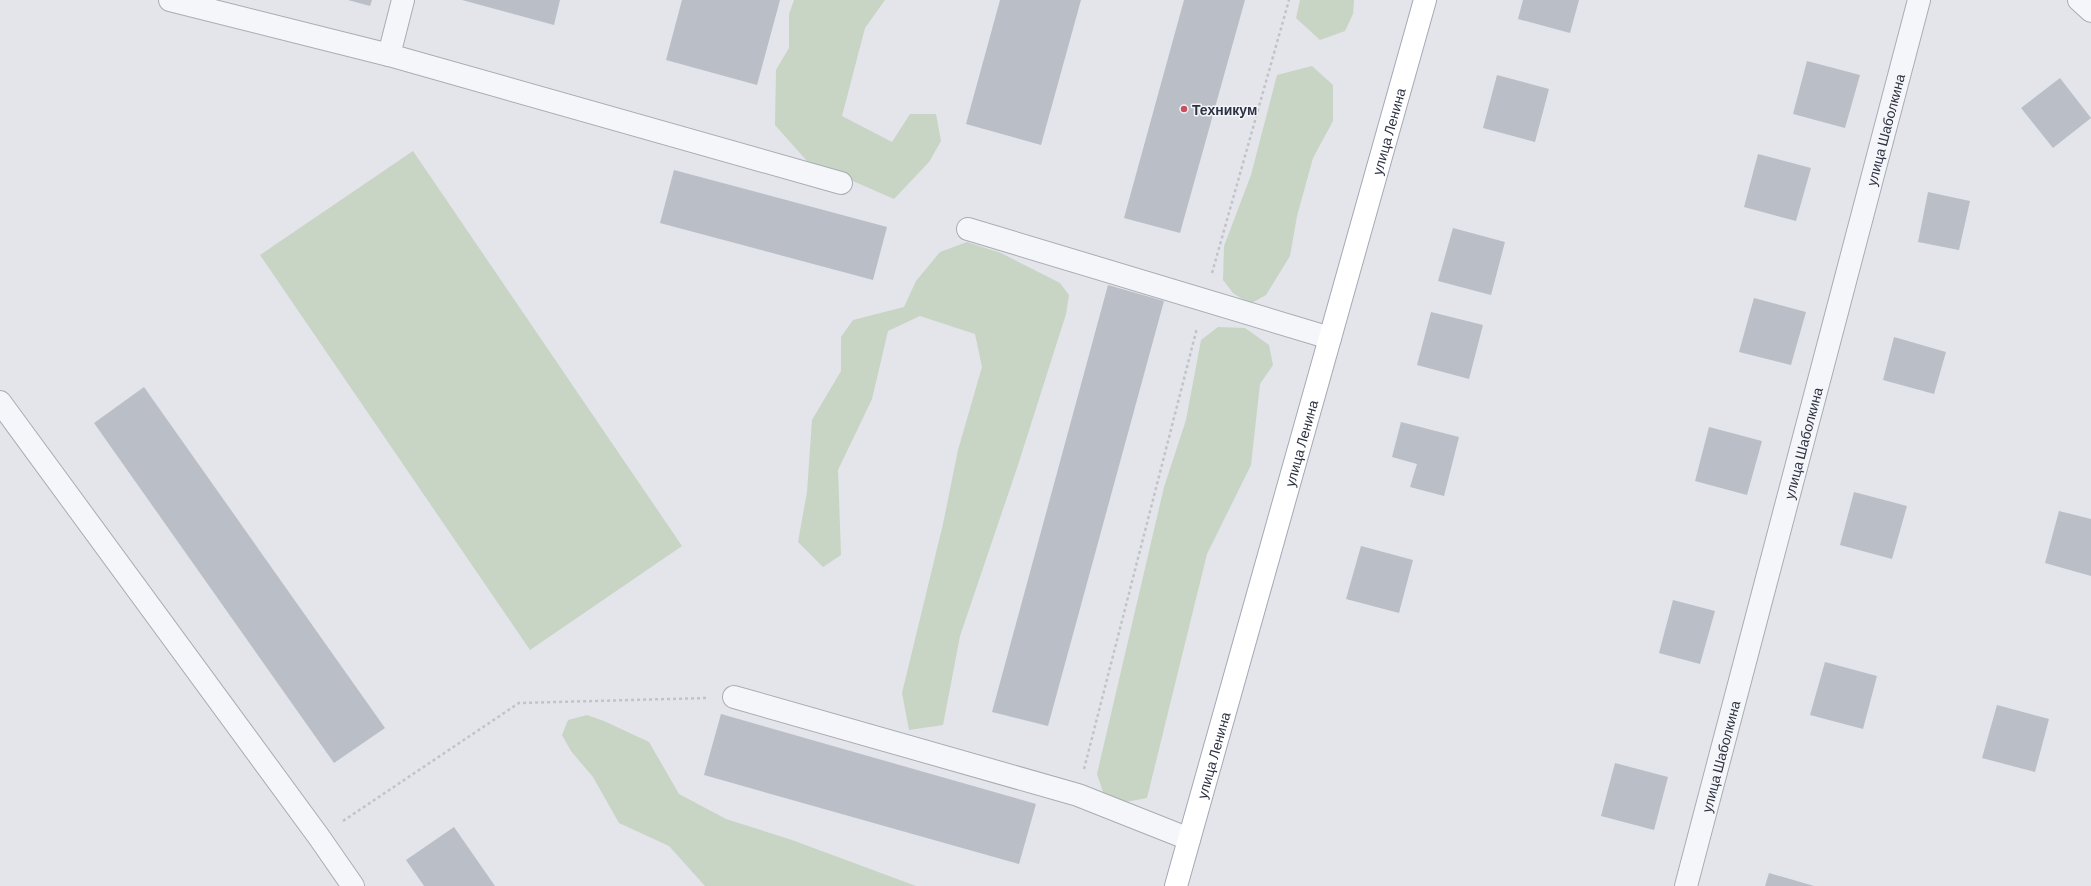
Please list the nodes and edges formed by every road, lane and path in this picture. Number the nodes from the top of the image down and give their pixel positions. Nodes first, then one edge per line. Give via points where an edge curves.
1 (170, 0) edge
2 (403, 0) edge
3 (1289, 0) edge
4 (1425, 0) edge
5 (1919, 0) edge
6 (2079, 0) edge
7 (2091, 11) edge
8 (389, 55) junction
9 (841, 183) dead end
10 (968, 229) dead end
11 (1204, 300) junction
12 (1330, 338) junction
13 (0, 402) edge
14 (734, 697) joint
15 (1078, 795) junction
16 (319, 837) junction
17 (1189, 839) junction
18 (353, 886) edge
19 (1176, 886) edge
20 (1686, 886) edge

1 - 8 lane
2 - 8 lane
3 - 11 path
4 - 12 main road, улица Ленина
5 - 20 lane, улица Шаболкина
6 - 7 lane
8 - 9 lane
10 - 11 lane
11 - 12 lane
11 - 15 path
12 - 17 main road, улица Ленина
13 - 16 lane
14 - 15 lane
14 - 16 path via 519,703
15 - 17 lane
16 - 18 lane
17 - 19 main road, улица Ленина

